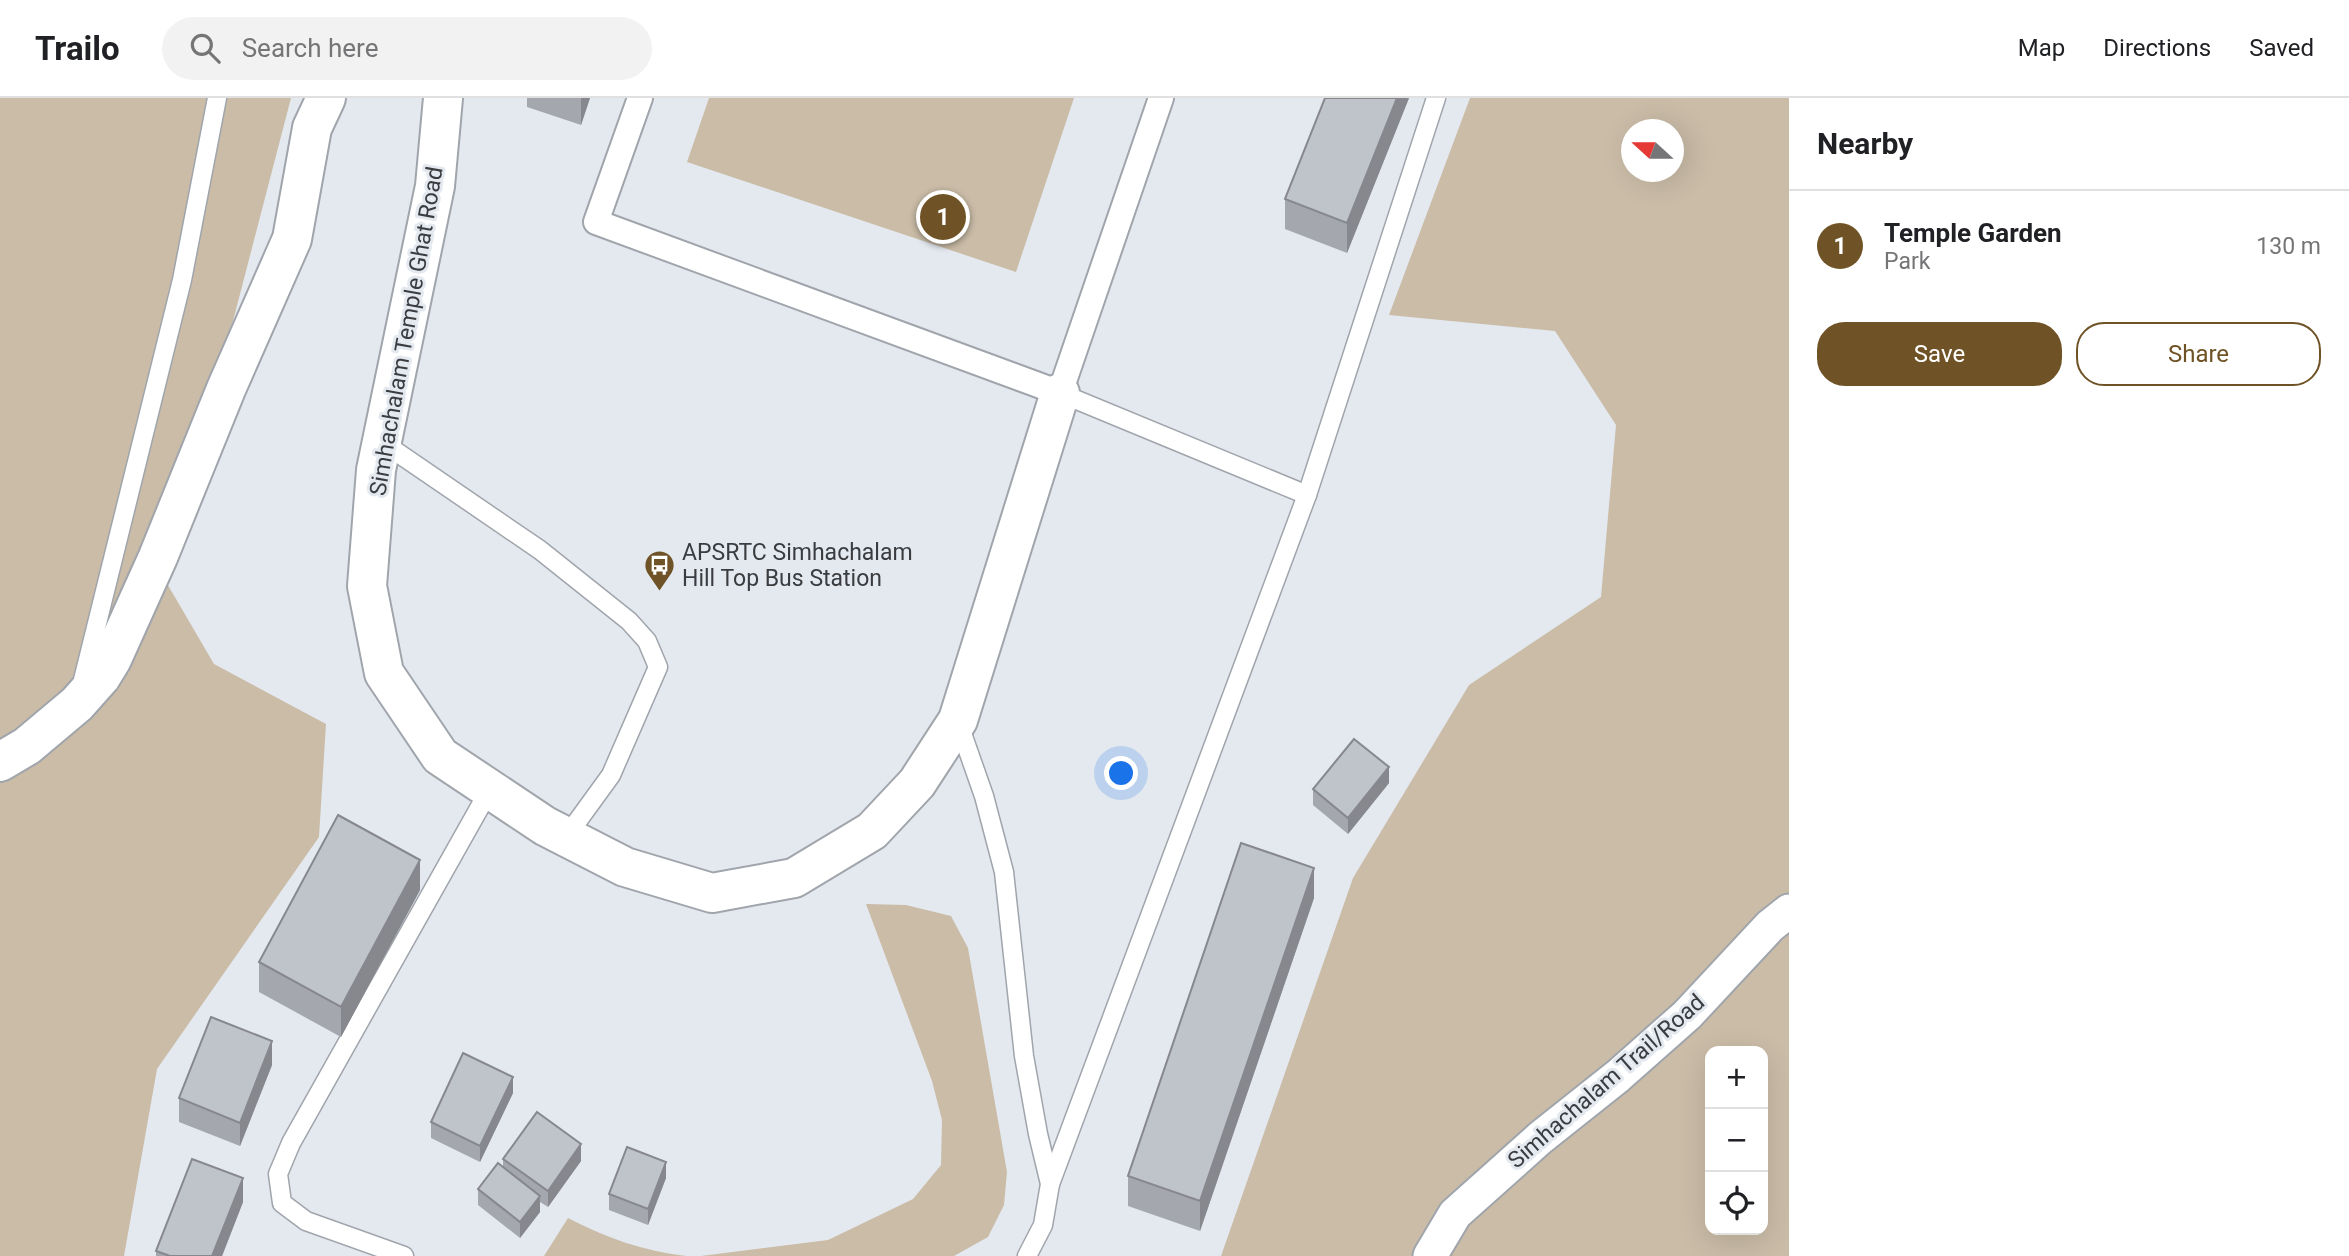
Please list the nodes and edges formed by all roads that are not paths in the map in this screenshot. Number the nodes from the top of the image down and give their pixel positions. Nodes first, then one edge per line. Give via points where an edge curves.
1 (217, 98) edge
2 (326, 98) edge
3 (443, 98) edge
4 (640, 98) edge
5 (1161, 98) edge
6 (1436, 98) edge
7 (1060, 393) junction
8 (382, 442) junction
9 (1307, 495) junction
10 (77, 704) junction
11 (958, 720) junction
12 (0, 762) edge
13 (489, 789) junction
14 (566, 837) junction
15 (1789, 911) edge
16 (1051, 1184) junction
17 (392, 1255) edge
18 (1027, 1256) edge
19 (1430, 1256) edge

1 - 10 lane via 182,280
2 - 10 street via 312,128 292,239 112,659
3 - 8 street, Simhachalam Temple Ghat Road via 435,186
4 - 7 street via 596,222
5 - 7 street
6 - 9 lane
7 - 9 lane
7 - 11 street, Simhachalam Temple Ghat Road
8 - 13 street, Simhachalam Temple Ghat Road via 367,586 383,673 440,756
8 - 14 lane via 540,550 629,621 647,641 658,667 611,775
9 - 16 lane
10 - 12 street via 27,747
11 - 14 street, Simhachalam Temple Ghat Road via 917,783 872,831 794,878 712,893 625,867
11 - 16 lane via 1004,872 1024,1056
13 - 14 street, Simhachalam Temple Ghat Road
13 - 17 lane via 278,1174 282,1203 306,1221
15 - 19 street, Simhachalam Trail/Road via 1687,1015 1455,1214
16 - 18 lane via 1043,1225

